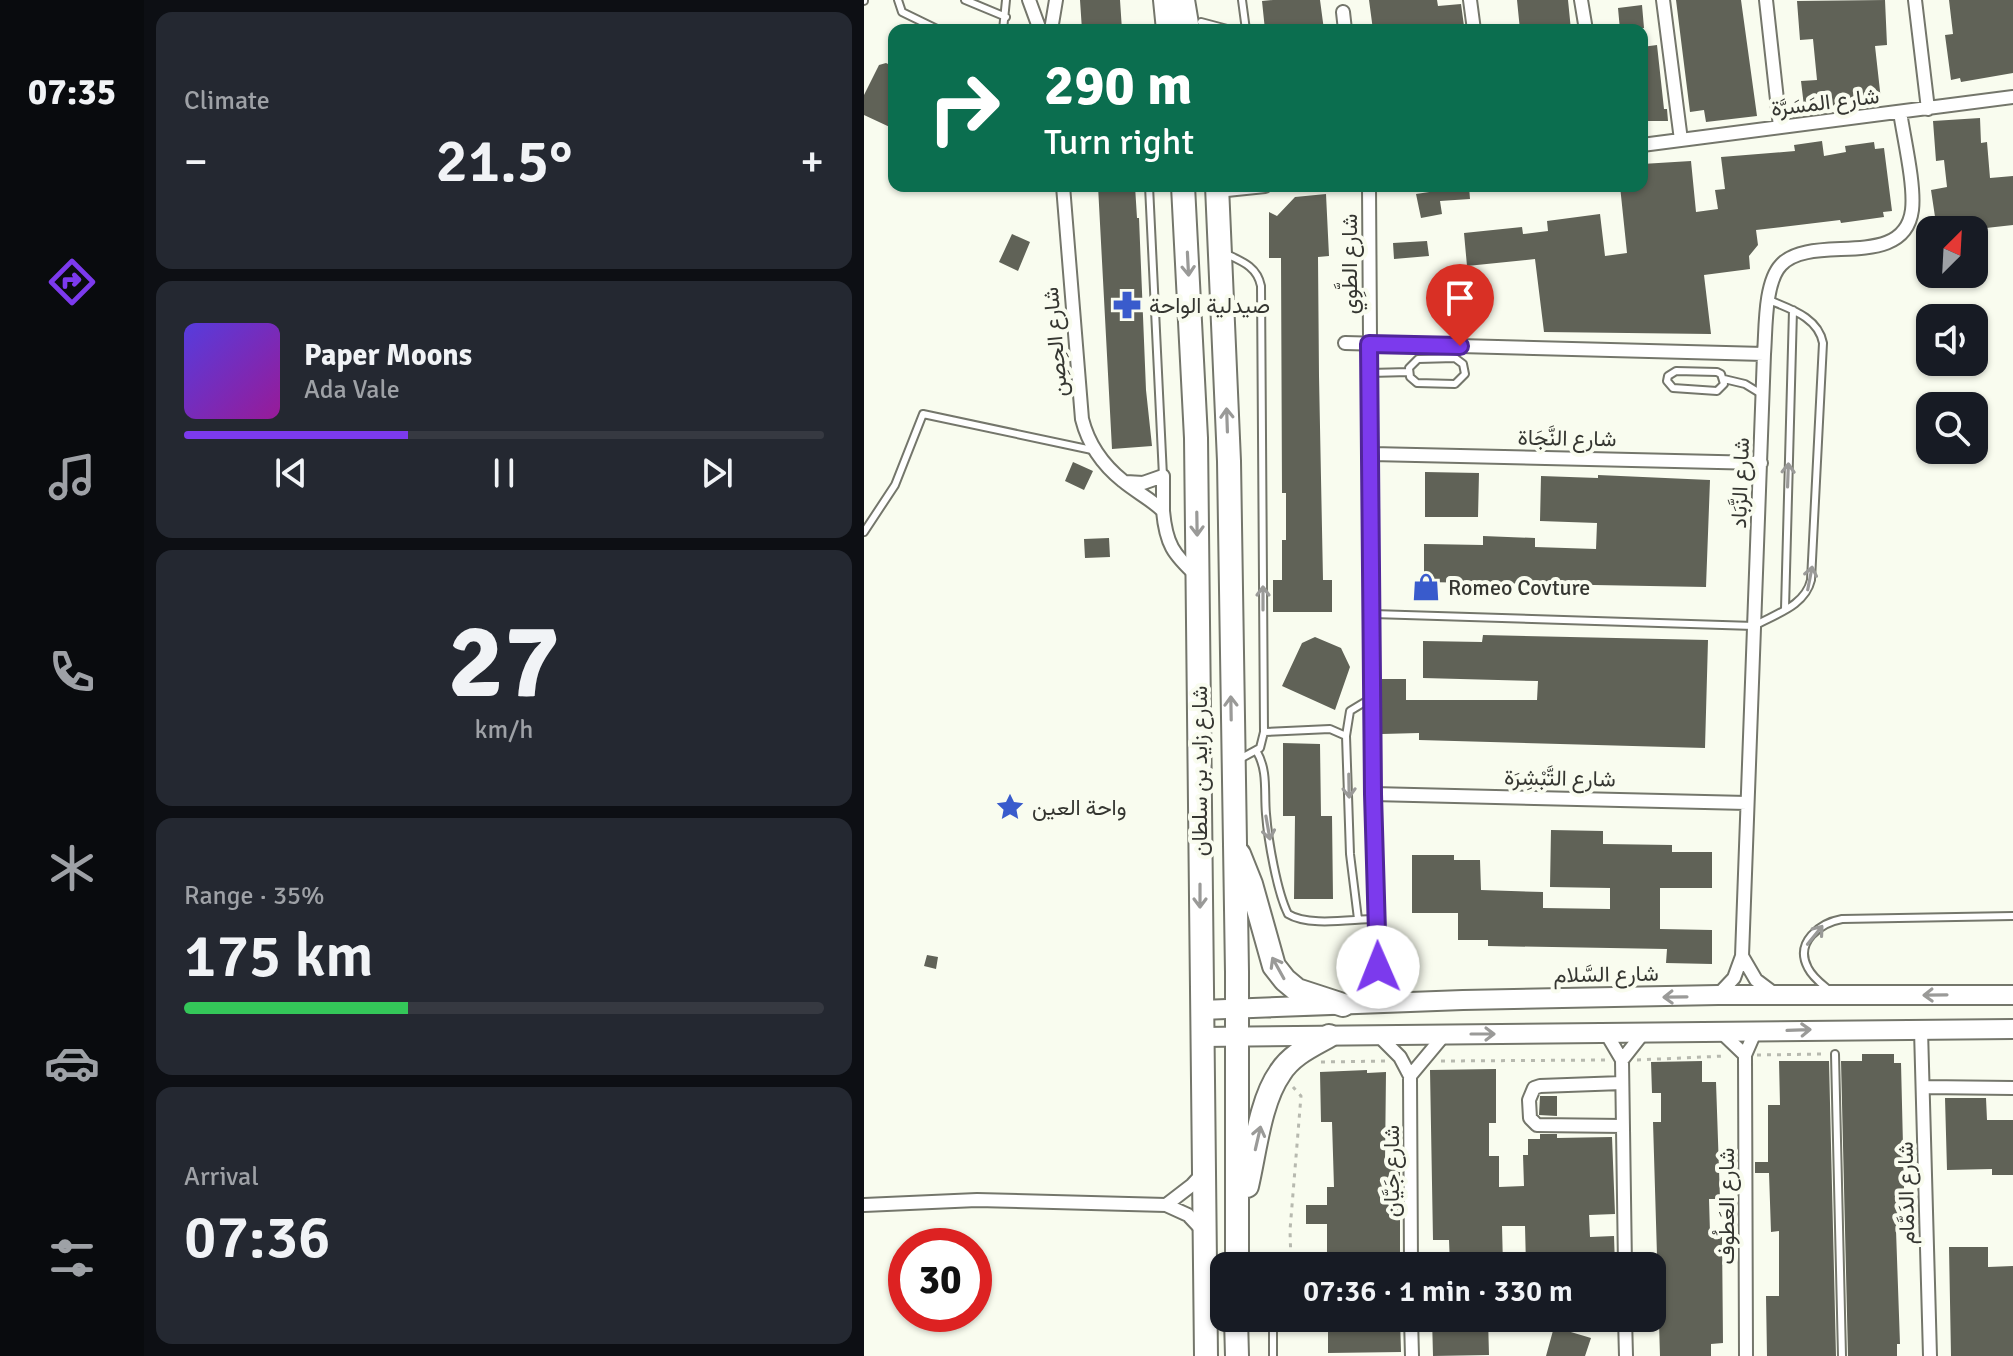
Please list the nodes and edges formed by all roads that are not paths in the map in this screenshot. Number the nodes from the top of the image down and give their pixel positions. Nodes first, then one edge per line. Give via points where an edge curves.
1 (898, 0) edge
2 (965, 0) edge
3 (1006, 0) edge
4 (1029, 0) edge
5 (1037, 0) edge
6 (1048, 0) edge
7 (1056, 0) edge
8 (1165, 0) edge
9 (1183, 0) edge
10 (1242, 0) edge
11 (1470, 0) edge
12 (1581, 0) edge
13 (1663, 0) edge
14 (1766, 0) edge
15 (1915, 0) edge
16 (1343, 12) dead end
17 (1006, 17) junction
18 (927, 24) edge
19 (1004, 24) edge
20 (1038, 24) edge
21 (1052, 24) edge
22 (1184, 24) edge
23 (1245, 24) edge
24 (1344, 24) edge
25 (1473, 24) edge
26 (1585, 24) edge
27 (2013, 97) edge
28 (1928, 109) junction
29 (1900, 112) junction
30 (1780, 127) junction
31 (1681, 140) junction
32 (1648, 144) edge
33 (1063, 192) edge
34 (1149, 192) edge
35 (1183, 192) edge
36 (1217, 192) edge
37 (1369, 192) edge
38 (1221, 252) junction
39 (1769, 300) junction
40 (1793, 310) junction
41 (1345, 343) dead end
42 (1369, 344) junction
43 (1764, 354) junction
44 (1409, 372) junction
45 (1370, 373) junction
46 (1724, 379) junction
47 (1763, 395) junction
48 (1096, 450) junction
49 (1372, 454) junction
50 (1761, 463) junction
51 (1163, 476) junction
52 (1123, 481) junction
53 (1163, 511) junction
54 (864, 532) edge
55 (1197, 576) junction
56 (1785, 609) junction
57 (1373, 614) junction
58 (1754, 626) junction
59 (1373, 697) junction
60 (1264, 732) junction
61 (1346, 736) junction
62 (1257, 752) junction
63 (1232, 763) junction
64 (1373, 794) junction
65 (1747, 803) junction
66 (1234, 842) junction
67 (2013, 916) edge
68 (1358, 919) junction
69 (1377, 919) junction
70 (1742, 956) junction
71 (1378, 967) junction
72 (1718, 995) junction
73 (2013, 995) edge
74 (1836, 996) junction
75 (1778, 997) junction
76 (1408, 1003) junction
77 (1347, 1005) junction
78 (1201, 1010) junction
79 (1237, 1010) junction
80 (2013, 1029) edge
81 (1921, 1030) junction
82 (1644, 1032) junction
83 (1755, 1032) junction
84 (1606, 1033) junction
85 (1722, 1033) junction
86 (1445, 1034) junction
87 (1329, 1036) junction
88 (1379, 1036) junction
89 (1201, 1037) junction
90 (1237, 1037) junction
91 (1835, 1054) road end
92 (1745, 1055) junction
93 (1622, 1060) junction
94 (1410, 1076) junction
95 (1622, 1083) junction
96 (1924, 1087) junction
97 (2013, 1088) edge
98 (1623, 1126) junction
99 (1203, 1173) junction
100 (864, 1205) edge
101 (1166, 1205) junction
102 (1238, 1213) junction
103 (1204, 1233) junction
104 (1237, 1252) edge
105 (1411, 1252) edge
106 (1625, 1252) edge
107 (1236, 1332) edge
108 (1273, 1332) edge
109 (1411, 1332) edge
110 (1625, 1332) edge
111 (1205, 1354) edge
112 (1237, 1356) edge
113 (1273, 1356) edge
114 (1412, 1356) edge
115 (1626, 1356) edge
116 (1746, 1356) edge
117 (1842, 1356) edge
118 (1930, 1356) edge

1 - 18 lane via 902,12
2 - 17 lane
3 - 17 lane
4 - 20 street
5 - 6 street
7 - 21 street
8 - 22 highway
9 - 22 highway
10 - 23 lane
11 - 25 street
12 - 26 street
13 - 31 street
14 - 30 street
15 - 28 street
16 - 24 street
17 - 19 lane
27 - 28 street, شارع المَسَرَّة
28 - 29 street, شارع المَسَرَّة
29 - 30 street, شارع المَسَرَّة
29 - 39 street, شارع الزَّبَاد via 1912,209 1904,230 1872,247 1789,259 1775,275
30 - 31 street, شارع المَسَرَّة
31 - 32 street, شارع المَسَرَّة
33 - 48 street, شارع الحِصِن via 1082,419
34 - 51 lane
35 -> 55 highway, شارع زايد بن سلطان
36 - 38 highway, شارع زايد بن سلطان
37 - 42 street, شارع الطَّوِي
60 -> 38 lane via 1261,286 1250,266
63 -> 38 highway, شارع زايد بن سلطان
39 - 40 lane
39 - 43 street, شارع الزَّبَاد
56 -> 40 lane
56 -> 40 lane via 1804,596 1811,580 1823,343 1814,324
41 - 42 street
42 - 43 street
42 - 45 street, شارع الطَّوِي
43 - 47 street, شارع الزَّبَاد
44 - 44 lane via 1413,381 1422,383 1455,384 1465,374 1463,364 1450,358 1418,359
44 - 45 lane
45 - 49 street, شارع الطَّوِي
46 - 46 lane via 1712,371 1676,371 1667,381 1673,388 1712,391 1721,388
46 - 47 lane
47 - 50 street, شارع الزَّبَاد
48 - 52 street, شارع الحِصِن
48 - 54 lane via 923,414 895,485
49 - 50 street, شارع النَّجَاة
49 - 57 street, شارع الطَّوِي
50 - 58 street, شارع الزَّبَاد
51 - 52 street via 1143,483
51 - 53 street
52 - 53 street, شارع الحِصِن
53 - 55 street via 1171,549
55 -> 78 highway, شارع زايد بن سلطان
56 - 58 lane
57 - 58 lane
57 - 59 street, شارع الطَّوِي
58 - 65 street, شارع الزَّبَاد
59 - 61 lane via 1350,711
59 - 64 street, شارع الطَّوِي
60 - 61 lane via 1330,729
60 - 62 lane
61 -> 68 lane
62 - 63 lane
62 -> 68 lane via 1264,766 1266,817 1288,914 1301,920
63 - 66 highway, شارع زايد بن سلطان
64 - 65 street, شارع التَّبْشِرَة
64 - 69 street, شارع الطَّوِي
65 - 70 street, شارع الزَّبَاد
77 -> 66 highway via 1297,990 1274,966
66 - 79 highway, شارع زايد بن سلطان
74 -> 67 lane via 1815,979 1805,962 1807,943 1829,922
68 - 69 lane
69 - 71 street, شارع الطَّوِي
70 - 72 street, شارع الزَّبَاد via 1734,978
70 - 75 street via 1756,980
71 - 76 street
71 - 77 street
72 - 75 street, شارع السَّلام
72 -> 76 street, شارع السَّلام
73 -> 74 street, شارع السَّلام
74 - 75 street, شارع السَّلام
76 - 77 street, شارع السَّلام
77 - 79 street, شارع السَّلام
78 - 79 street, شارع السَّلام
78 - 89 highway, شارع زايد بن سلطان
79 - 90 highway, شارع زايد بن سلطان
80 - 81 street
83 -> 81 street
81 - 96 street, شارع الدَمَّام
82 - 84 street
82 - 85 street
82 - 93 street
83 - 85 street
83 - 92 street, شارع العَطُوف
86 -> 84 street
84 - 93 street
85 - 92 street
86 - 88 street
86 - 94 street
87 - 88 street
87 - 90 street
102 -> 87 highway via 1279,1074 1295,1056
88 - 94 street, شارع جَيَّان
89 - 90 street
89 - 99 highway, شارع زايد بن سلطان
90 - 102 highway, شارع زايد بن سلطان
91 - 117 lane
92 - 116 street, شارع العَطُوف
93 - 95 street
94 - 105 street, شارع جَيَّان
95 - 98 street
95 - 98 street via 1540,1086 1529,1100 1530,1118 1537,1125
96 - 97 street
96 - 118 street, شارع الدَمَّام
98 - 106 street
99 - 101 street
99 - 103 highway, شارع زايد بن سلطان
100 - 101 street via 977,1200
101 - 103 street via 1188,1215
102 - 104 highway, شارع زايد بن سلطان
103 - 111 highway, شارع زايد بن سلطان
107 - 112 highway
108 - 113 lane
109 - 114 street
110 - 115 street

